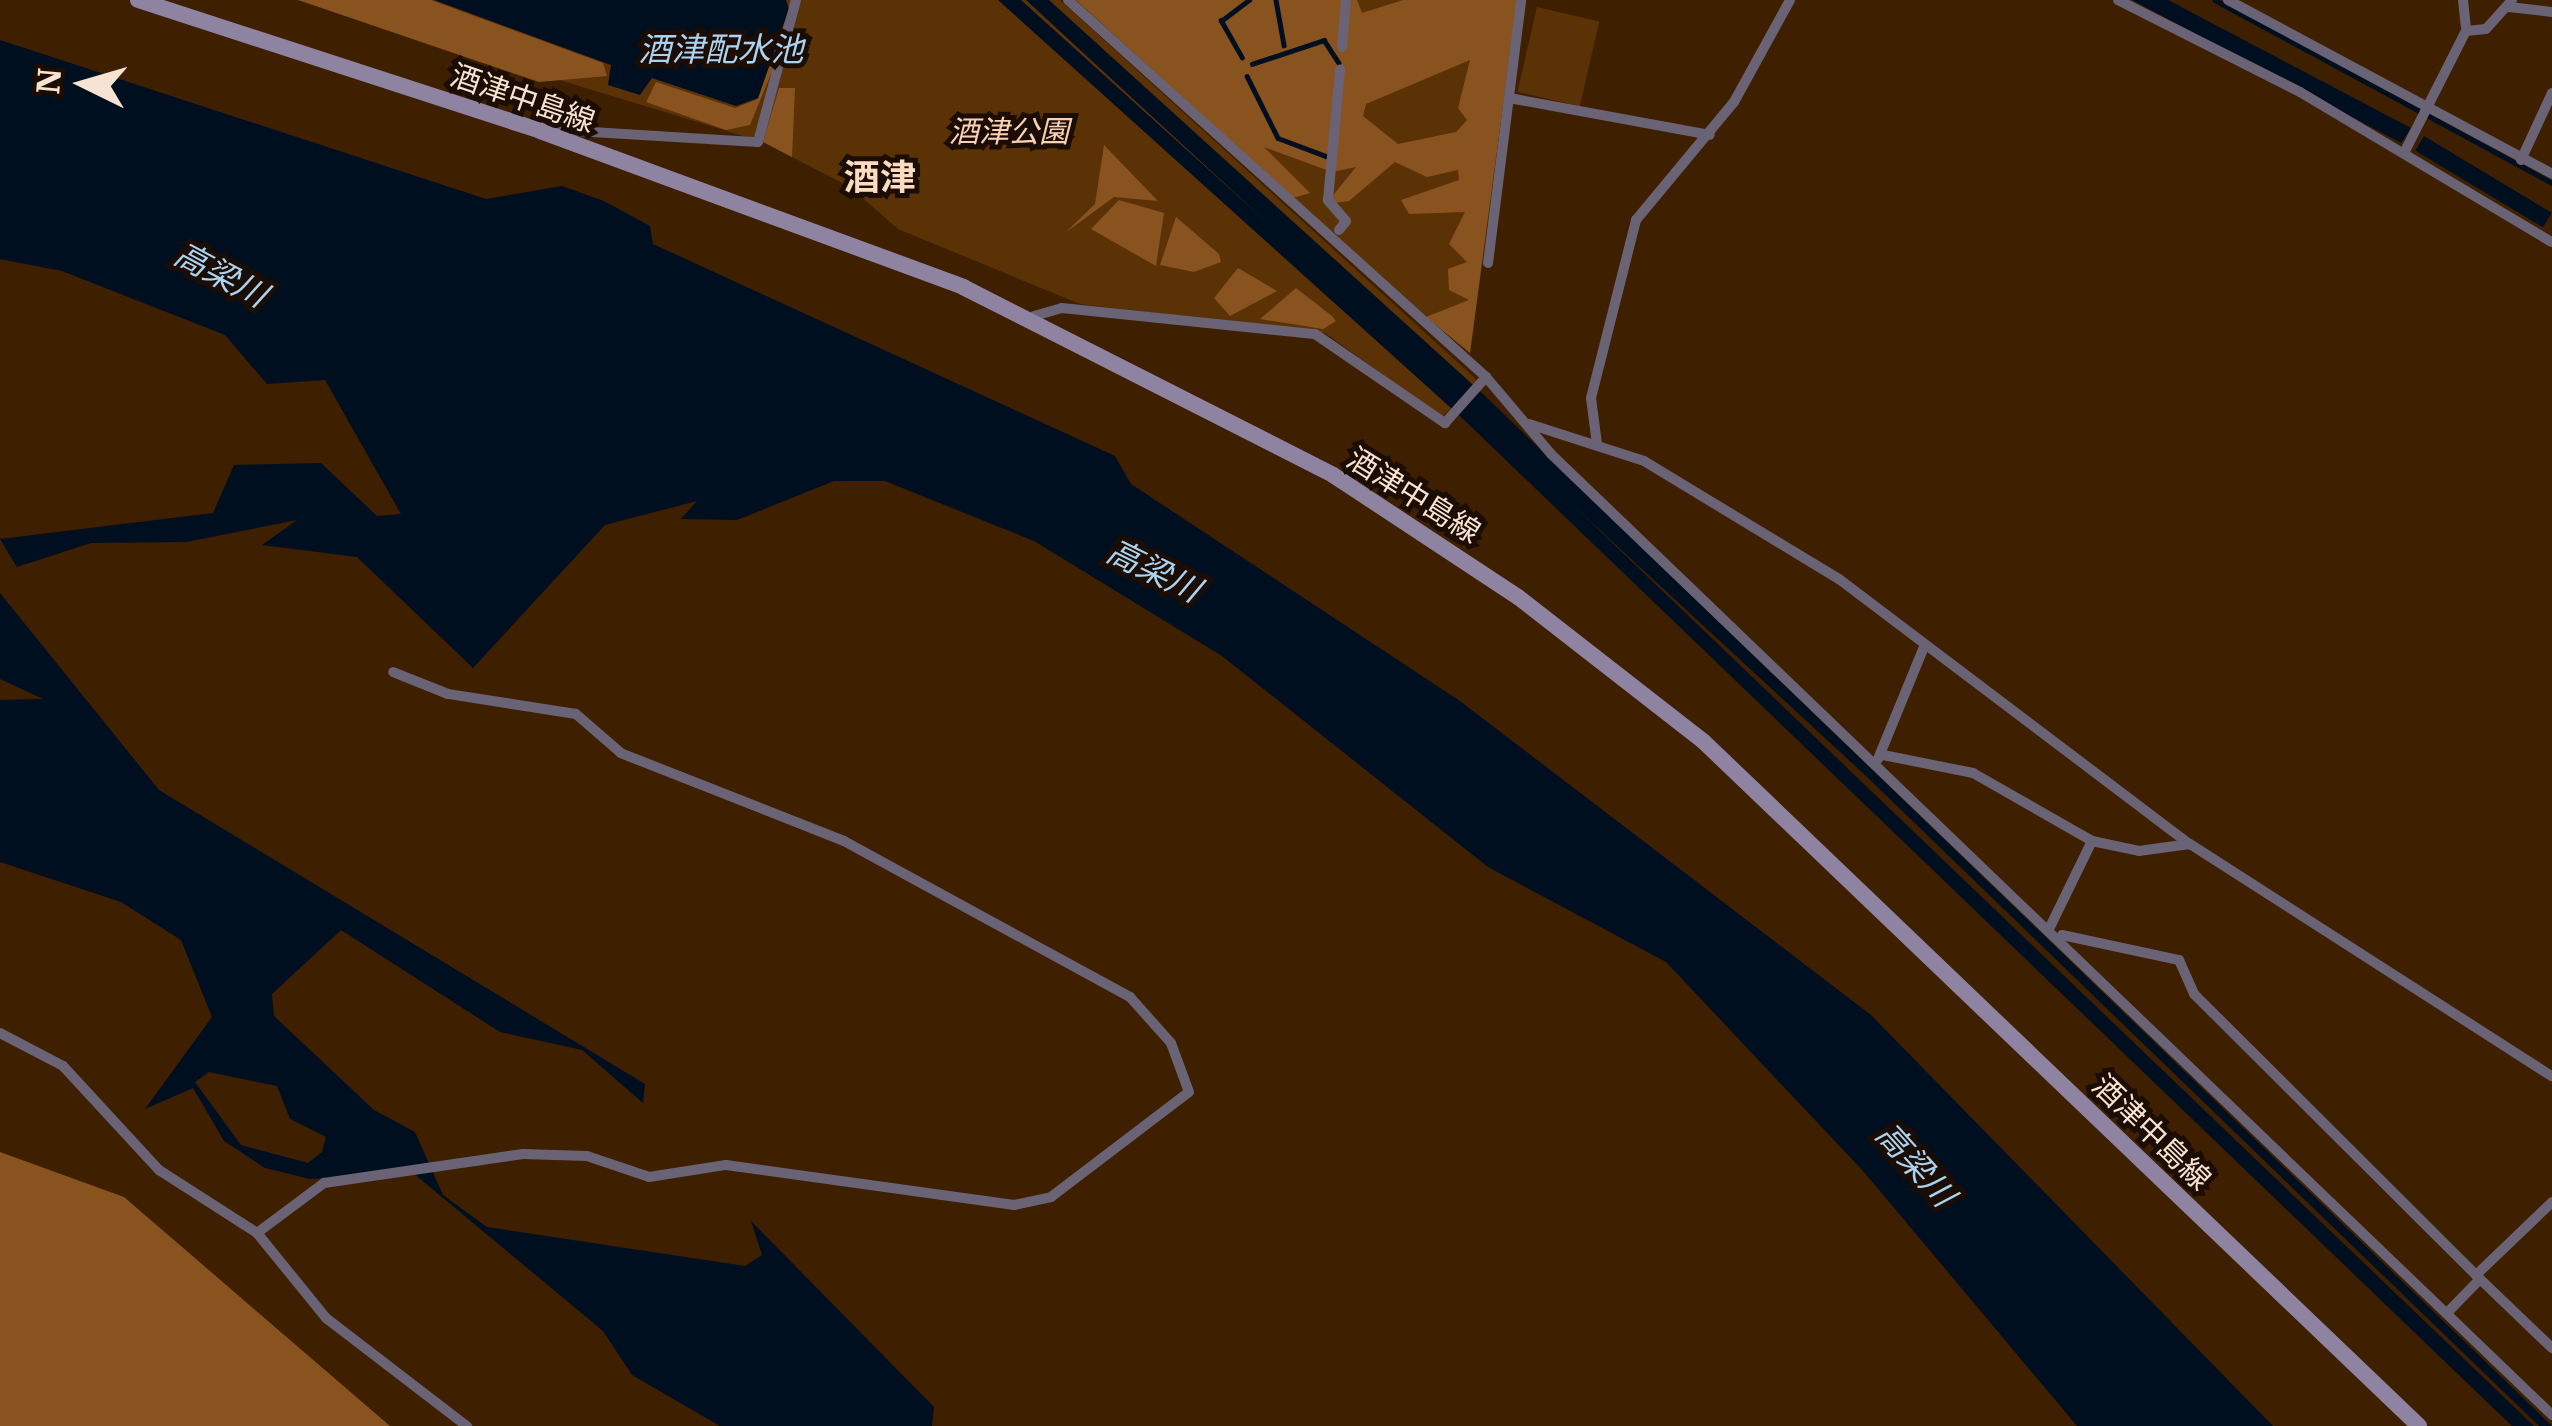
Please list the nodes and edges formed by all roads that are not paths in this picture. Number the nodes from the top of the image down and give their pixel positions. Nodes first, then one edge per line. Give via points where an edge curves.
1 (138, 0) edge
2 (796, 0) edge
3 (1068, 0) edge
4 (1346, 0) edge
5 (1521, 0) edge
6 (1790, 0) edge
7 (2119, 0) edge
8 (2228, 0) edge
9 (2463, 0) edge
10 (2511, 3) edge
11 (2552, 11) edge
12 (2466, 32) junction
13 (1342, 47) dead end
14 (1340, 70) dead end
15 (2552, 93) edge
16 (1509, 98) junction
17 (2431, 107) junction
18 (540, 131) junction
19 (1710, 135) junction
20 (2406, 151) junction
21 (2521, 160) junction
22 (2552, 174) edge
23 (1339, 230) dead end
24 (2552, 242) edge
25 (1488, 263) dead end
26 (1034, 316) junction
27 (1483, 381) junction
28 (1529, 424) junction
29 (1597, 444) junction
30 (1924, 647) junction
31 (393, 672) dead end
32 (1879, 758) junction
33 (2092, 841) junction
34 (2190, 844) junction
35 (2054, 931) junction
36 (0, 1033) edge
37 (2551, 1070) edge
38 (2552, 1202) edge
39 (257, 1233) junction
40 (2478, 1277) junction
41 (2447, 1313) junction
42 (2552, 1348) edge
43 (2552, 1415) edge
44 (467, 1426) edge
45 (2419, 1426) edge

1 - 18 main road, 酒津中島線
2 - 18 street via 758,142
3 - 27 street
4 - 13 street
5 - 16 street
6 - 19 street
7 - 20 street
8 - 17 street
9 - 12 street
10 - 11 street
10 - 12 street
12 - 17 street
14 - 23 street via 1328,200 1346,221
15 - 21 street
16 - 19 street
16 - 25 street
17 - 20 street
17 - 21 street
18 - 26 main road, 酒津中島線
19 - 29 street via 1636,220 1591,398
20 - 24 street
21 - 22 street
26 - 27 street via 1062,308 1315,334 1449,420
26 - 45 main road, 酒津中島線 via 1333,475 1638,687 1772,802
27 - 28 street
28 - 29 street
28 - 32 street
29 - 30 street via 1839,579
30 - 32 street
30 - 34 street via 2058,736
31 - 39 street via 448,694 576,714 622,753 844,841 1130,997 1172,1043 1189,1092 1051,1197 1014,1205 726,1165 649,1177 586,1156 524,1154 324,1183
32 - 33 street via 1973,772
32 - 35 street
33 - 34 street via 2139,851
33 - 35 street
34 - 37 street
35 - 40 street via 2179,960 2194,994
35 - 41 street
36 - 39 street via 63,1066 159,1170
38 - 40 street
39 - 44 street via 326,1318
40 - 41 street
40 - 42 street
41 - 43 street

